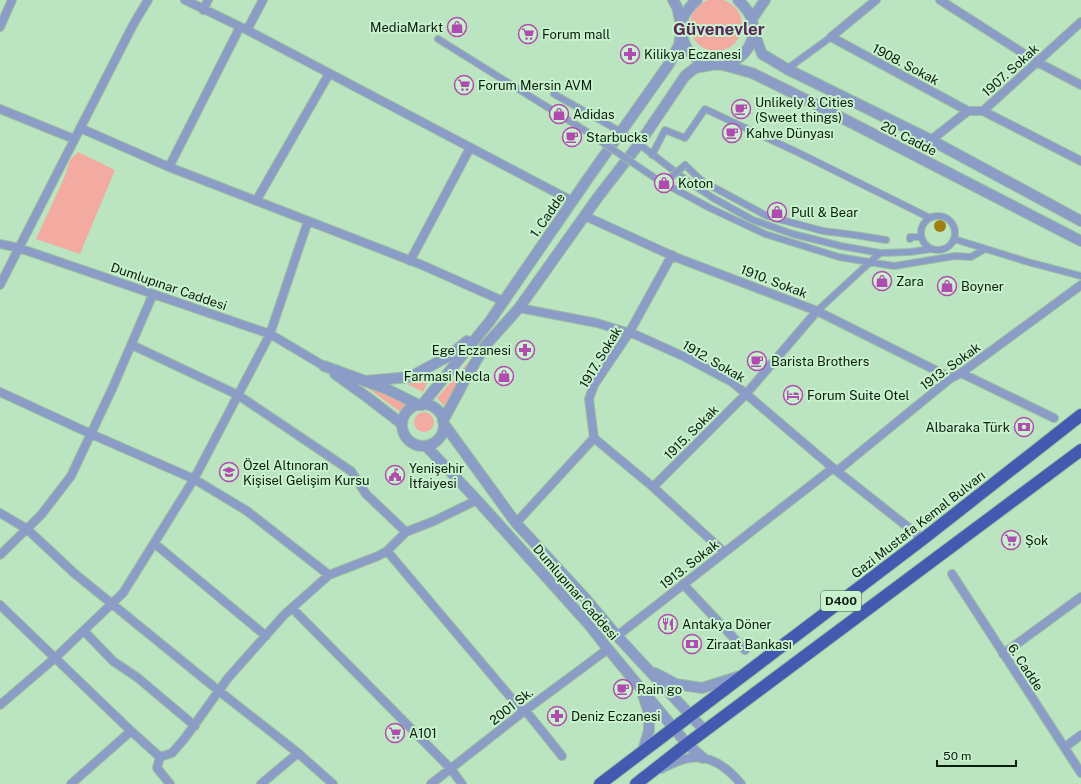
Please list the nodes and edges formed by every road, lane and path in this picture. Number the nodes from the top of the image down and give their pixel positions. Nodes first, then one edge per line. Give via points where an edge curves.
1 (12, 0) edge
2 (148, 0) edge
3 (184, 0) edge
4 (208, 0) edge
5 (263, 0) edge
6 (673, 0) edge
7 (697, 0) edge
8 (738, 0) edge
9 (765, 0) edge
10 (876, 0) edge
11 (940, 0) edge
12 (203, 10) junction
13 (752, 19) junction
14 (1081, 22) edge
15 (0, 27) edge
16 (243, 29) junction
17 (681, 30) junction
18 (753, 30) junction
19 (831, 37) junction
20 (438, 39) dead end
21 (1037, 62) junction
22 (711, 65) junction
23 (723, 65) junction
24 (787, 69) junction
25 (329, 74) junction
26 (1081, 85) edge
27 (554, 94) dead end
28 (0, 109) edge
29 (968, 111) junction
30 (983, 111) junction
31 (80, 128) junction
32 (621, 132) junction
33 (74, 139) junction
34 (931, 140) junction
35 (639, 144) junction
36 (470, 148) junction
37 (652, 155) junction
38 (1081, 161) edge
39 (169, 167) junction
40 (664, 183) junction
41 (256, 200) junction
42 (572, 201) junction
43 (585, 216) junction
44 (930, 218) junction
45 (308, 221) junction
46 (1081, 221) edge
47 (921, 236) junction
48 (910, 239) dead end
49 (954, 239) junction
50 (886, 240) dead end
51 (1081, 241) edge
52 (0, 244) edge
53 (19, 248) junction
54 (930, 249) junction
55 (984, 249) junction
56 (880, 253) junction
57 (672, 255) junction
58 (410, 261) junction
59 (871, 262) junction
60 (1081, 276) edge
61 (0, 285) edge
62 (1081, 285) edge
63 (153, 294) junction
64 (504, 301) junction
65 (519, 308) junction
66 (817, 311) junction
67 (490, 321) junction
68 (629, 333) junction
69 (270, 334) junction
70 (132, 344) junction
71 (324, 366) junction
72 (961, 373) junction
73 (951, 378) junction
74 (365, 382) junction
75 (0, 392) edge
76 (746, 394) junction
77 (238, 395) junction
78 (420, 405) junction
79 (1081, 416) edge
80 (1054, 418) dead end
81 (443, 423) junction
82 (402, 424) junction
83 (91, 434) junction
84 (594, 438) junction
85 (426, 446) junction
86 (1081, 450) edge
87 (835, 469) junction
88 (194, 479) junction
89 (653, 487) junction
90 (477, 500) junction
91 (0, 513) edge
92 (516, 523) junction
93 (27, 529) junction
94 (406, 532) junction
95 (923, 539) junction
96 (154, 543) junction
97 (387, 551) junction
98 (724, 552) junction
99 (0, 555) edge
100 (952, 574) dead end
101 (329, 575) junction
102 (683, 584) junction
103 (1081, 596) edge
104 (112, 604) junction
105 (0, 605) edge
106 (292, 608) junction
107 (84, 631) junction
108 (266, 636) junction
109 (617, 636) junction
110 (608, 649) junction
111 (745, 650) dead end
112 (1003, 654) junction
113 (55, 658) junction
114 (648, 669) junction
115 (746, 674) junction
116 (641, 689) junction
117 (219, 691) junction
118 (0, 705) edge
119 (524, 711) junction
120 (691, 715) junction
121 (194, 726) junction
122 (674, 728) junction
123 (131, 730) junction
124 (705, 731) junction
125 (1081, 735) edge
126 (688, 744) junction
127 (1064, 747) junction
128 (643, 751) junction
129 (298, 753) junction
130 (562, 756) dead end
131 (160, 757) junction
132 (703, 758) junction
133 (451, 769) junction
134 (1081, 773) edge
135 (649, 774) junction
136 (71, 784) edge
137 (170, 784) edge
138 (261, 784) edge
139 (333, 784) edge
140 (430, 784) edge
141 (462, 784) edge
142 (600, 784) edge
143 (636, 784) edge
144 (741, 784) edge

1 - 15 street
2 - 31 street
3 - 12 street
4 - 12 street
5 - 16 street
6 - 17 street via 677,7
7 - 17 street, 1. Cadde via 690,5 682,20
8 - 13 street
9 - 13 street
10 - 19 street
11 - 21 street
12 - 16 street
13 - 18 street
14 - 21 street, 1907. Sokak
16 - 25 street
16 - 39 street
17 - 22 street via 687,50 696,58
17 - 32 street, 1. Cadde via 679,45 669,64
18 - 23 street via 751,42 744,53
18 - 24 street, 20. Cadde via 762,54
19 - 24 street
19 - 29 street, 1908. Sokak
20 - 40 street, bridge
21 - 26 street
21 - 30 street, 1907. Sokak
22 - 23 street
22 - 35 street via 694,68 685,76
23 - 51 street, 20. Cadde via 752,73
24 - 34 street, 20. Cadde
25 - 36 street
25 - 41 street
27 - 32 street
28 - 33 street
29 - 30 street, 1907. Sokak
29 - 34 street
30 - 38 street
31 - 33 street
31 - 39 street
32 - 35 street
32 - 42 street, 1. Cadde
33 - 53 street
34 - 46 street, 20. Cadde
35 - 37 street
35 - 43 street
36 - 42 street
36 - 58 street
37 - 44 street via 665,130 685,138 705,109
37 - 56 street via 713,198 753,220 792,234
39 - 41 street
40 - 50 street, bridge via 685,165 702,181 767,216 823,231
40 - 59 street via 765,234 839,257
41 - 45 street
42 - 64 street, 1. Cadde
43 - 57 street, 1910. Sokak
43 - 65 street
44 - 47 street via 922,226
44 - 49 street via 941,217 951,223 954,228
45 - 58 street
45 - 69 street
47 - 48 street
47 - 54 street
49 - 54 street via 946,248
49 - 55 street
52 - 53 street, Dumlupınar Caddesi
53 - 61 street
53 - 63 street, Dumlupınar Caddesi
54 - 56 street
55 - 59 street via 971,257 955,256 894,266
55 - 60 street
56 - 59 street
57 - 66 street, 1910. Sokak
57 - 68 street, 1917. Sokak
58 - 64 street
59 - 66 street
62 - 72 street, 1913. Sokak
63 - 69 street, Dumlupınar Caddesi
63 - 70 street
64 - 67 street, 1. Cadde
65 - 68 street, 1912. Sokak via 597,323
65 - 81 street via 485,346
66 - 73 street, 1910. Sokak
66 - 76 street, 1915. Sokak
67 - 74 street via 449,356 410,377
67 - 78 street, 1. Cadde
68 - 76 street, 1912. Sokak via 685,357 732,382
68 - 84 street, 1917. Sokak via 594,385 589,399
69 - 71 street, Dumlupınar Caddesi
69 - 77 street
70 - 77 street
70 - 83 street
71 - 74 street, Dumlupınar Caddesi
71 - 82 street, Dumlupınar Caddesi
72 - 73 street, 1913. Sokak
72 - 80 street
73 - 87 street, 1913. Sokak
74 - 78 street, Dumlupınar Caddesi via 387,389
75 - 83 street
76 - 87 street, 1912. Sokak
76 - 89 street, 1915. Sokak
77 - 88 street
77 - 94 street via 351,471 366,494
78 - 81 street via 434,408 439,412
78 - 82 street via 410,409
79 - 95 highway, Gazi Mustafa Kemal Bulvarı / D400
81 - 85 street via 441,436
81 - 92 street, Dumlupınar Caddesi
82 - 85 street via 407,438 412,443
83 - 88 street
83 - 93 street via 71,476
84 - 89 street
84 - 92 street
85 - 90 street, Dumlupınar Caddesi
86 - 124 highway, D400
87 - 95 street, 1912. Sokak
87 - 98 street, 1913. Sokak
88 - 96 street
88 - 101 street via 247,511
89 - 98 street
90 - 94 street
90 - 110 street, Dumlupınar Caddesi
91 - 93 street
92 - 109 street, Dumlupınar Caddesi
93 - 99 street
93 - 104 street
94 - 97 street
95 - 115 highway, Gazi Mustafa Kemal Bulvarı / D400
96 - 104 street via 123,593
96 - 108 street
97 - 101 street
97 - 119 street
98 - 102 street, 1913. Sokak
100 - 112 street, 6. Cadde
101 - 106 street
102 - 109 street, 1913. Sokak
102 - 111 street
103 - 112 street
104 - 107 street
104 - 117 street
105 - 113 street
106 - 108 street
106 - 133 street
107 - 113 street
107 - 121 street via 113,661 138,678
108 - 117 street
109 - 114 street, Dumlupınar Caddesi
110 - 116 street, Dumlupınar Caddesi
110 - 119 street, 2001 Sk.
112 - 127 street, 6. Cadde
113 - 118 street
113 - 123 street
114 - 115 street via 676,684 702,688
114 - 120 street, Dumlupınar Caddesi
115 - 120 highway, Gazi Mustafa Kemal Bulvarı / D400
116 - 122 street, Dumlupınar Caddesi
116 - 128 street via 649,713 649,730
117 - 121 street
117 - 129 street
119 - 130 street
119 - 133 street, 2001 Sk.
120 - 122 highway, Gazi Mustafa Kemal Bulvarı / D400
120 - 124 street, Dumlupınar Caddesi
121 - 131 street via 172,753
122 - 126 street, Dumlupınar Caddesi
122 - 128 highway, Gazi Mustafa Kemal Bulvarı / D400
123 - 131 street
123 - 136 street
124 - 126 highway, D400
125 - 127 street
126 - 132 street, Dumlupınar Caddesi
126 - 135 highway, D400
127 - 134 street, 6. Cadde
128 - 142 highway, Gazi Mustafa Kemal Bulvarı / D400
129 - 138 street
129 - 139 street
131 - 137 street via 156,768
132 - 135 street, Dumlupınar Caddesi via 690,758
132 - 144 street, Dumlupınar Caddesi via 727,768
133 - 140 street, 2001 Sk.
133 - 141 street
135 - 143 highway, D400

